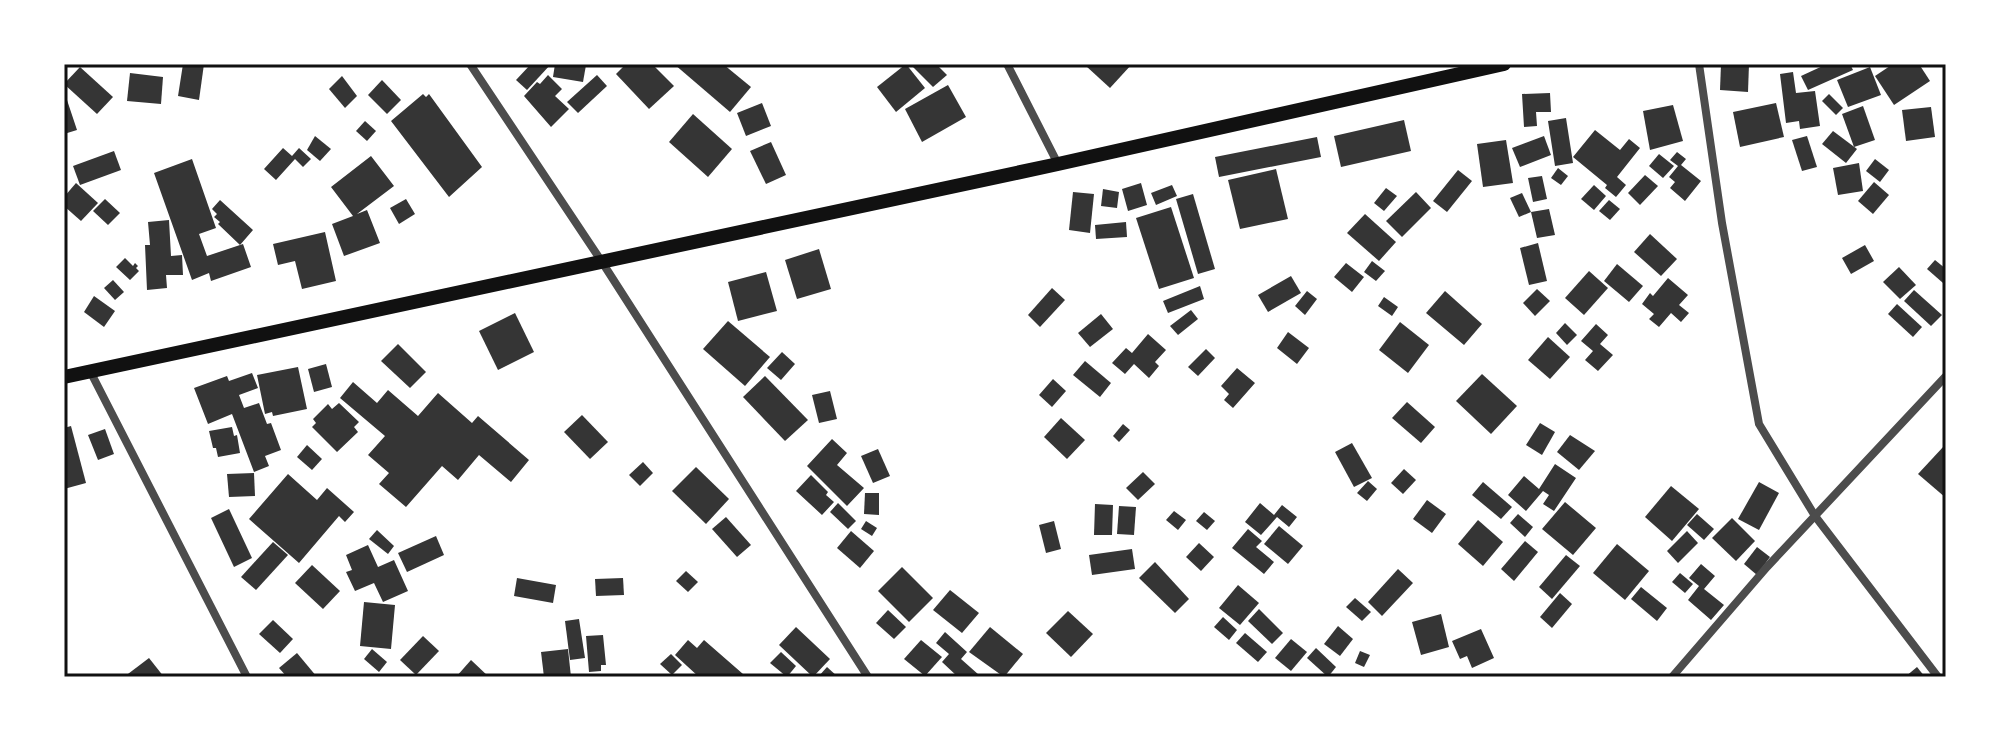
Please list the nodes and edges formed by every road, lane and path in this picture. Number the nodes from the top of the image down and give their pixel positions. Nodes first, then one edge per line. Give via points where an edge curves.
1 (470, 64) edge
2 (1007, 64) edge
3 (1504, 64) edge
4 (1699, 64) edge
5 (1058, 164) junction
6 (602, 262) junction
7 (90, 371) junction
8 (1946, 376) edge
9 (64, 377) edge
10 (1815, 516) junction
11 (247, 677) edge
12 (868, 677) edge
13 (1672, 677) edge
14 (1938, 677) edge

1 - 6 street
2 - 5 street
3 - 5 main road
4 - 10 street via 1759,424
5 - 6 main road
6 - 7 main road
6 - 12 street
7 - 9 main road
7 - 11 street
8 - 10 street
10 - 13 street
10 - 14 street

